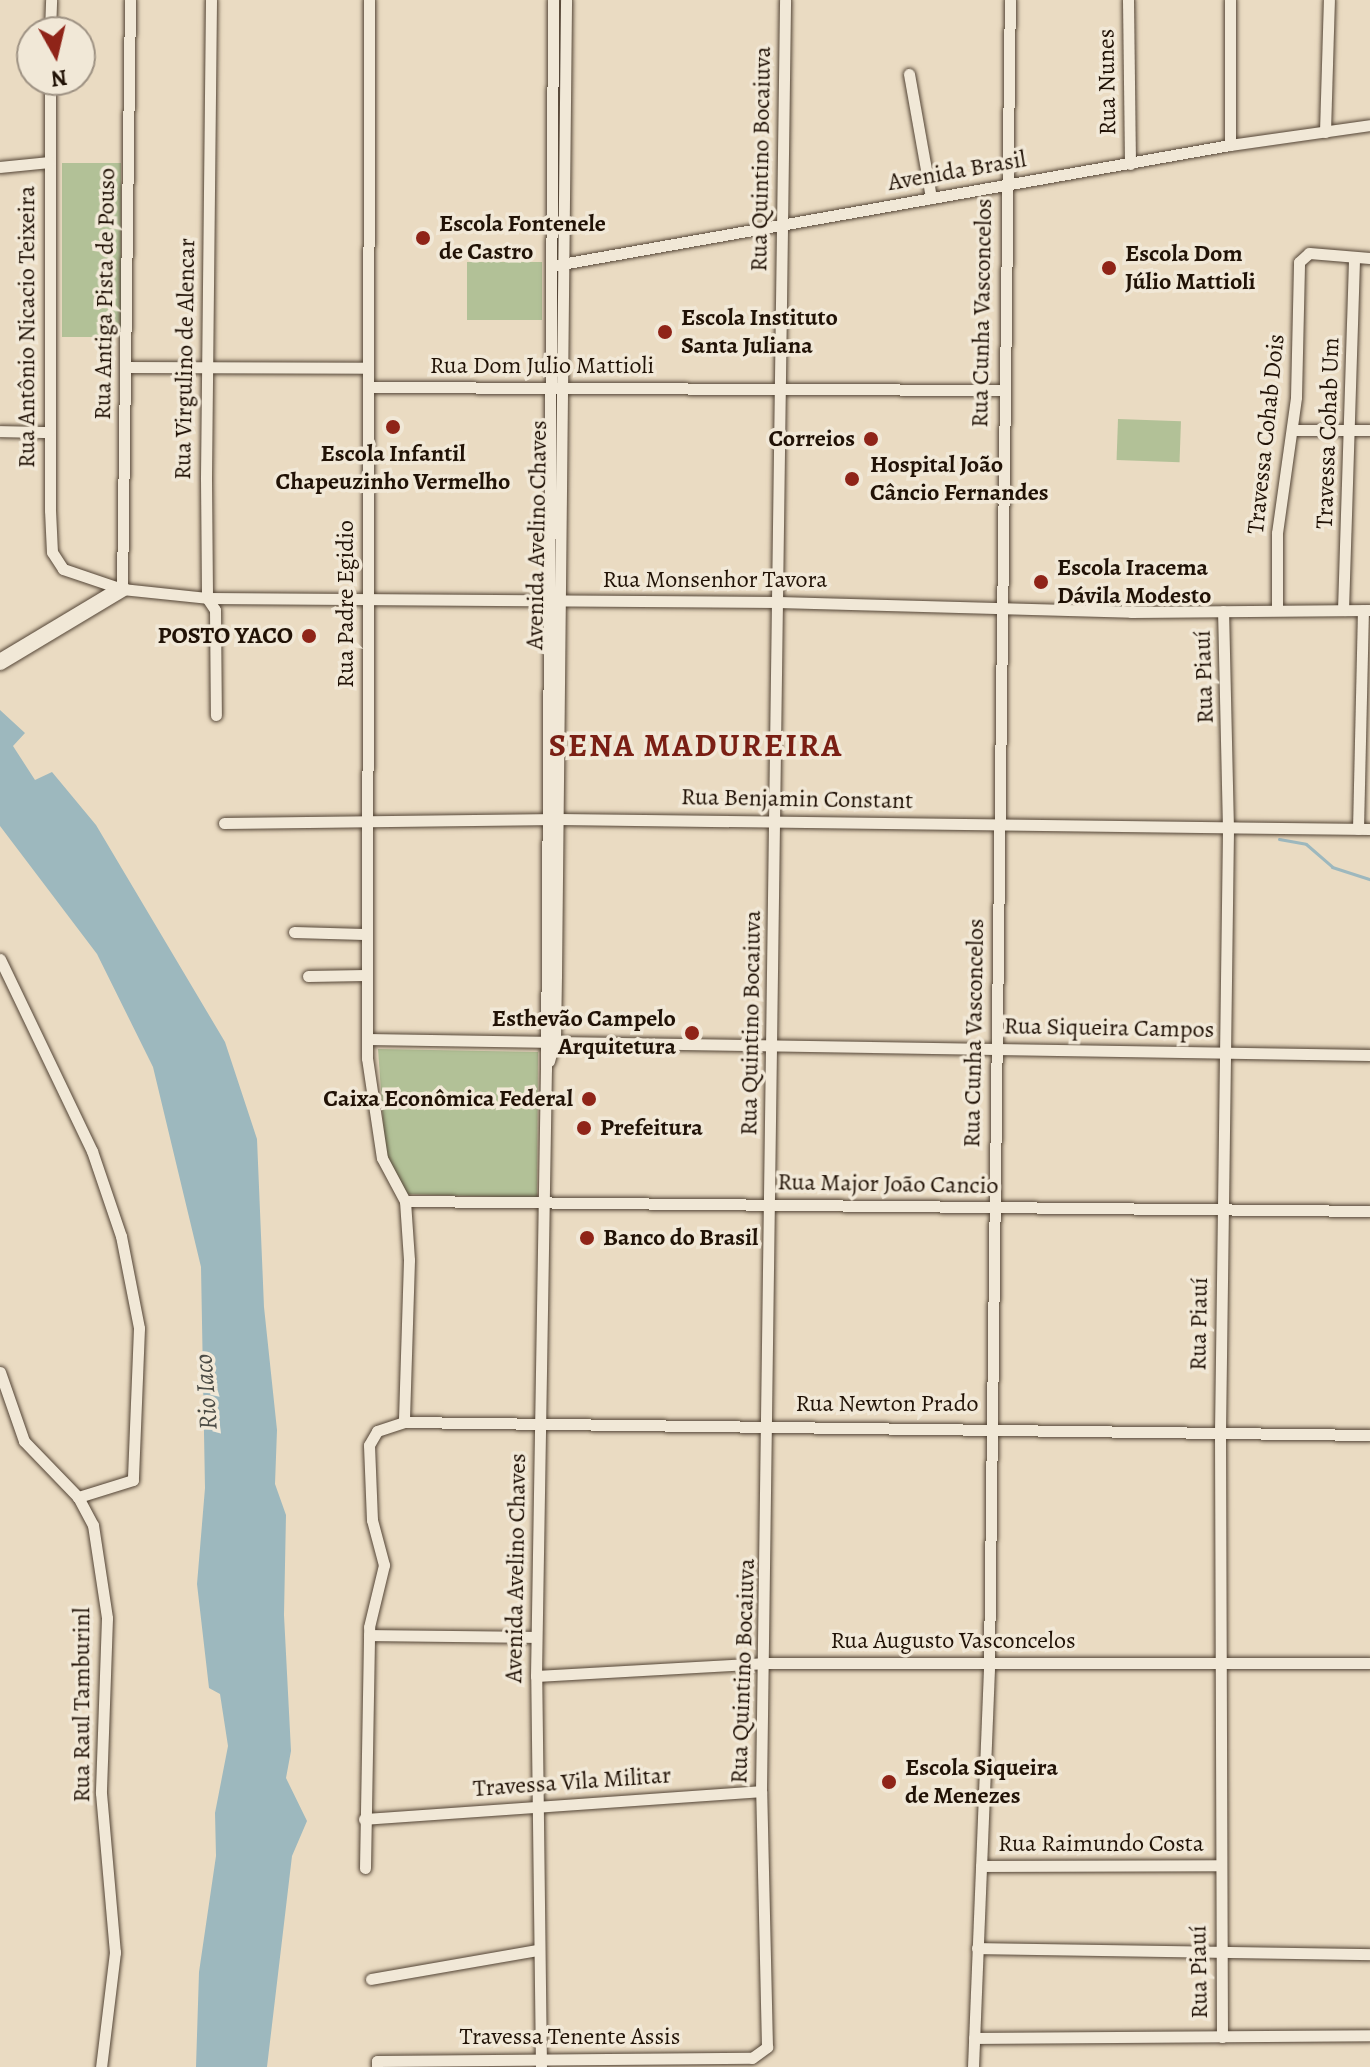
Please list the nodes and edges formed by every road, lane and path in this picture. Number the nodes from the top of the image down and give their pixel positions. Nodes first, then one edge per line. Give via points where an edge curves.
1 (130, 0) edge
2 (211, 0) edge
3 (369, 0) edge
4 (553, 0) edge
5 (566, 0) edge
6 (785, 0) edge
7 (1010, 0) edge
8 (1128, 0) edge
9 (1230, 0) edge
10 (1329, 0) edge
11 (909, 74) dead end
12 (50, 96) edge
13 (1370, 125) edge
14 (1325, 132) junction
15 (1230, 145) junction
16 (49, 162) junction
17 (1130, 164) junction
18 (0, 167) edge
19 (1006, 185) junction
20 (931, 198) junction
21 (783, 223) junction
22 (1354, 258) junction
23 (1370, 258) edge
24 (557, 264) junction
25 (127, 367) junction
26 (207, 367) junction
27 (368, 368) junction
28 (368, 387) junction
29 (778, 388) junction
30 (549, 389) junction
31 (562, 389) junction
32 (1003, 390) junction
33 (1351, 429) junction
34 (1292, 430) junction
35 (1370, 430) edge
36 (0, 431) edge
37 (49, 432) junction
38 (63, 569) joint
39 (122, 589) junction
40 (207, 598) junction
41 (367, 599) junction
42 (552, 602) junction
43 (778, 602) junction
44 (1000, 606) junction
45 (1277, 610) junction
46 (1343, 610) junction
47 (1366, 610) edge
48 (1223, 611) junction
49 (0, 662) edge
50 (216, 715) dead end
51 (552, 819) junction
52 (368, 821) junction
53 (776, 821) junction
54 (224, 823) dead end
55 (998, 823) junction
56 (1228, 829) junction
57 (1364, 829) edge
58 (294, 932) dead end
59 (364, 934) junction
60 (0, 959) edge
61 (365, 975) junction
62 (308, 976) dead end
63 (367, 1039) junction
64 (549, 1040) junction
65 (771, 1043) junction
66 (997, 1049) junction
67 (1223, 1051) junction
68 (1370, 1055) edge
69 (405, 1201) junction
70 (544, 1203) junction
71 (770, 1204) junction
72 (993, 1209) junction
73 (1222, 1209) junction
74 (1370, 1211) edge
75 (0, 1372) edge
76 (404, 1422) junction
77 (541, 1423) junction
78 (770, 1426) junction
79 (990, 1426) junction
80 (1220, 1433) junction
81 (1370, 1435) edge
82 (78, 1497) junction
83 (369, 1635) junction
84 (536, 1637) junction
85 (989, 1661) junction
86 (767, 1663) junction
87 (1220, 1664) junction
88 (1369, 1664) edge
89 (536, 1676) junction
90 (761, 1791) junction
91 (540, 1806) junction
92 (364, 1819) junction
93 (1220, 1865) junction
94 (981, 1866) junction
95 (365, 1868) dead end
96 (977, 1948) junction
97 (538, 1950) junction
98 (1221, 1952) junction
99 (1370, 1954) edge
100 (371, 1979) dead end
101 (1370, 2035) edge
102 (1222, 2037) junction
103 (974, 2038) junction
104 (765, 2051) junction
105 (541, 2062) edge
106 (377, 2064) edge
107 (101, 2067) edge
108 (768, 2067) edge
109 (973, 2067) edge

1 - 25 street, Rua Antiga Pista de Pouso
2 - 26 street, Rua Virgulino de Alencar
3 - 27 street, Rua Padre Egidio
4 - 24 street, Avenida Avelino Chaves
5 - 24 street, Avenida Avelino Chaves
6 - 21 street, Rua Quintino Bocaiuva
7 - 19 street, Rua Cunha Vasconcelos
8 - 17 street, Rua Nunes
9 - 15 street
10 - 14 street
11 - 20 street
12 - 16 street, Rua Antônio Nicacio Teixeira
13 - 14 street, Avenida Brasil
14 - 15 street, Avenida Brasil
15 - 17 street, Avenida Brasil
16 - 18 street
16 - 37 street, Rua Antônio Nicacio Teixeira
17 - 19 street, Avenida Brasil
19 - 20 street, Avenida Brasil
19 - 32 street, Rua Cunha Vasconcelos
20 - 21 street, Avenida Brasil
21 - 24 street, Avenida Brasil
21 - 29 street, Rua Quintino Bocaiuva
22 - 23 street
22 - 33 street, Travessa Cohab Um
22 - 34 street, Travessa Cohab Dois via 1309,253 1299,262
24 - 30 street, Avenida Avelino Chaves
24 - 31 street, Avenida Avelino Chaves
25 - 26 street
25 - 39 street, Rua Antiga Pista de Pouso
26 - 27 street
26 - 40 street, Rua Virgulino de Alencar
27 - 28 street, Rua Padre Egidio
28 - 30 street, Rua Dom Julio Mattioli
28 - 41 street, Rua Padre Egidio
29 - 31 street, Rua Dom Julio Mattioli
29 - 32 street, Rua Dom Julio Mattioli
29 - 43 street, Rua Quintino Bocaiuva
30 - 31 street, Rua Dom Julio Mattioli
30 - 42 street, Avenida Avelino Chaves
31 - 42 street, Avenida Avelino Chaves
32 - 44 street, Rua Cunha Vasconcelos
33 - 34 street
33 - 35 street
33 - 46 street, Travessa Cohab Um
34 - 45 street, Travessa Cohab Dois via 1277,533
36 - 37 street
37 - 38 street, Rua Antônio Nicacio Teixeira via 52,552
38 - 39 street, Rua Monsenhor Tavora
39 - 40 street, Rua Monsenhor Tavora
39 - 49 street
40 - 41 street, Rua Monsenhor Tavora
40 - 50 street, Rua Virgulino de Alencar via 215,610
41 - 42 street, Rua Monsenhor Tavora
41 - 52 street, Rua Padre Egidio
42 - 43 street, Rua Monsenhor Tavora
42 - 51 street, Avenida Avelino Chaves
43 - 44 street, Rua Monsenhor Tavora
43 - 53 street, Rua Quintino Bocaiuva
44 - 48 street, Rua Monsenhor Tavora
44 - 55 street, Rua Cunha Vasconcelos
45 - 46 street, Rua Monsenhor Tavora
45 - 48 street, Rua Monsenhor Tavora
46 - 47 street, Rua Monsenhor Tavora
47 - 57 street
48 - 56 street, Rua Piauí
51 - 52 street, Rua Benjamin Constant
51 - 53 street, Rua Benjamin Constant
51 - 64 street, Avenida Avelino Chaves
52 - 54 street, Rua Benjamin Constant
52 - 59 street, Rua Padre Egidio
53 - 55 street, Rua Benjamin Constant
53 - 65 street, Rua Quintino Bocaiuva
55 - 56 street, Rua Benjamin Constant
55 - 66 street, Rua Cunha Vasconcelos
56 - 57 street, Rua Benjamin Constant
56 - 67 street, Rua Piauí
58 - 59 street
59 - 61 street, Rua Padre Egidio
60 - 82 street via 92,1151 121,1236 139,1328 133,1480
61 - 62 street
61 - 63 street, Rua Padre Egidio
63 - 64 street, Rua Siqueira Campos
63 - 69 street, Rua Padre Egidio via 382,1158
64 - 65 street, Rua Siqueira Campos
64 - 70 street, Avenida Avelino Chaves
65 - 66 street, Rua Siqueira Campos
65 - 71 street, Rua Quintino Bocaiuva
66 - 67 street, Rua Siqueira Campos
66 - 72 street, Rua Cunha Vasconcelos
67 - 68 street, Rua Siqueira Campos
67 - 73 street, Rua Piauí
69 - 70 street, Rua Major João Cancio
69 - 76 street via 409,1260
70 - 71 street, Rua Major João Cancio
70 - 77 street, Avenida Avelino Chaves
71 - 72 street, Rua Major João Cancio
71 - 78 street, Rua Quintino Bocaiuva
72 - 73 street, Rua Major João Cancio
72 - 79 street, Rua Cunha Vasconcelos
73 - 74 street, Rua Major João Cancio
73 - 80 street, Rua Piauí
75 - 82 street, Rua Raul Tamburinl via 24,1441
76 - 77 street, Rua Newton Prado
76 - 83 street via 370,1437 372,1520 384,1565
77 - 78 street, Rua Newton Prado
77 - 84 street, Avenida Avelino Chaves
78 - 79 street, Rua Newton Prado
78 - 86 street, Rua Quintino Bocaiuva
79 - 80 street, Rua Newton Prado
79 - 85 street, Rua Cunha Vasconcelos
80 - 81 street, Rua Newton Prado
80 - 87 street, Rua Piauí
82 - 107 street, Rua Raul Tamburinl via 93,1525 108,1646 101,1793 115,1952
83 - 84 street
83 - 92 street
84 - 89 street, Avenida Avelino Chaves
85 - 86 street, Rua Augusto Vasconcelos
85 - 87 street, Rua Augusto Vasconcelos
85 - 94 street, Rua Cunha Vasconcelos
86 - 89 street, Rua Augusto Vasconcelos
86 - 90 street, Rua Quintino Bocaiuva
87 - 88 street, Rua Augusto Vasconcelos
87 - 93 street, Rua Piauí
89 - 91 street, Avenida Avelino Chaves
90 - 91 street, Travessa Vila Militar
90 - 104 street, Rua Quintino Bocaiuva
91 - 92 street, Travessa Vila Militar
91 - 97 street, Avenida Avelino Chaves
92 - 95 street
93 - 94 street, Rua Raimundo Costa
93 - 98 street, Rua Piauí
94 - 96 street, Rua Cunha Vasconcelos
96 - 98 street
96 - 103 street, Rua Cunha Vasconcelos
97 - 100 street
97 - 105 street, Avenida Avelino Chaves
98 - 99 street
98 - 102 street, Rua Piauí
101 - 102 street
102 - 103 street
103 - 109 street, Rua Cunha Vasconcelos
104 - 105 street, Travessa Tenente Assis
104 - 108 street, Rua Quintino Bocaiuva
105 - 106 street, Travessa Tenente Assis

